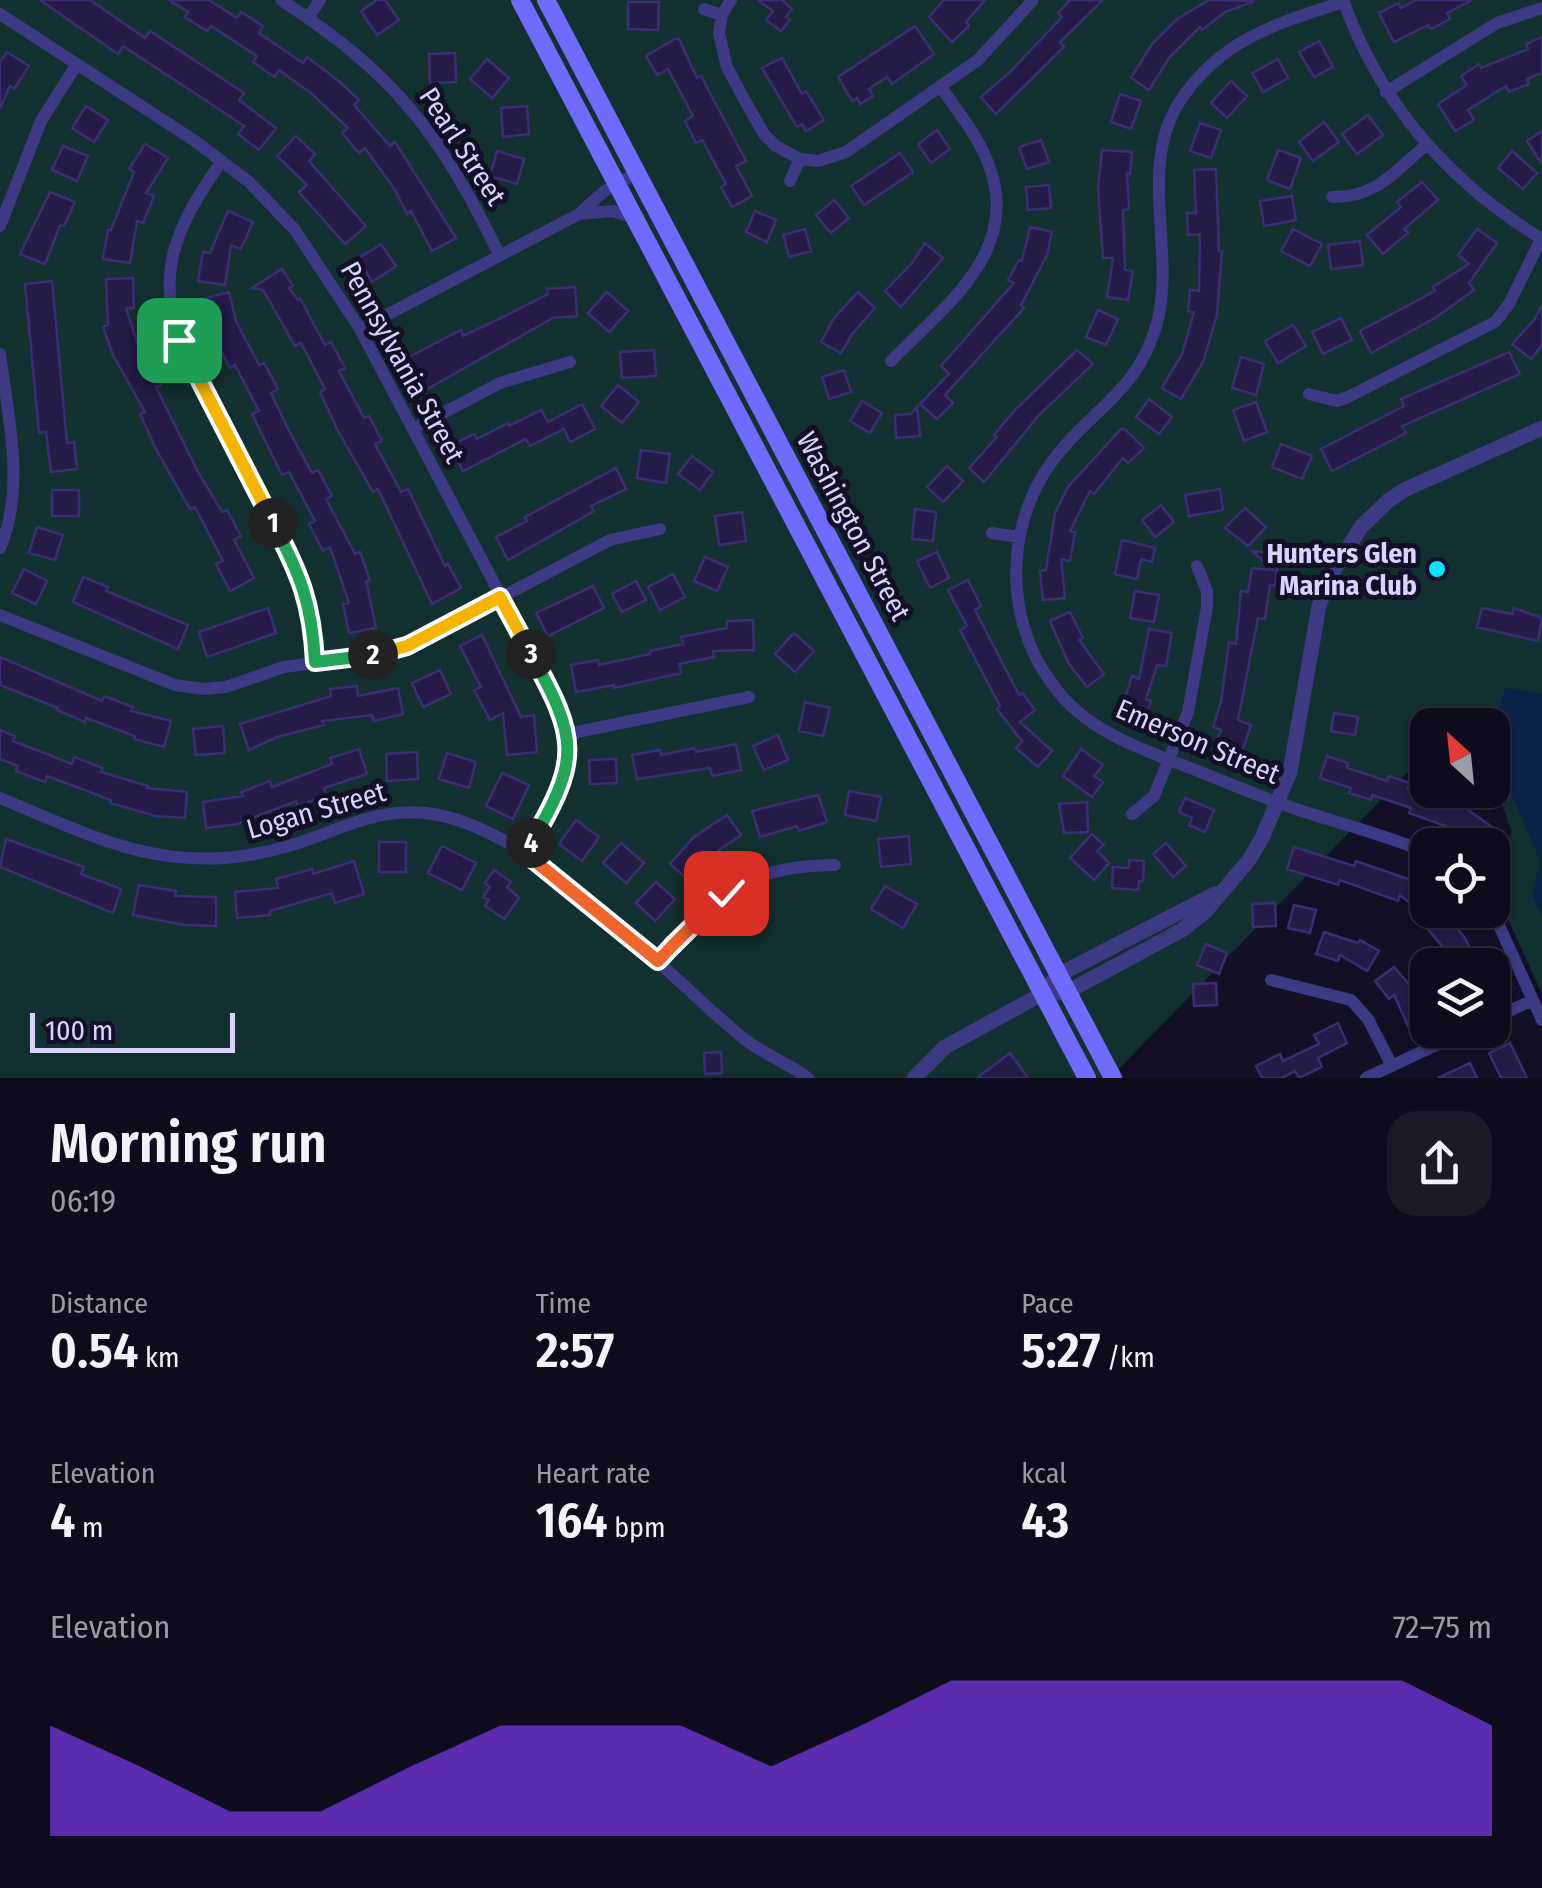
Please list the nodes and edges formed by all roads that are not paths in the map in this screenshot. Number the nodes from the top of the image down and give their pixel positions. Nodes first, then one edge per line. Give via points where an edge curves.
1 (281, 0) edge
2 (320, 0) edge
3 (520, 0) edge
4 (546, 0) edge
5 (731, 0) edge
6 (1033, 0) edge
7 (1343, 1) edge
8 (1542, 8) edge
9 (704, 9) dead end
10 (0, 14) edge
11 (722, 15) junction
12 (308, 18) junction
13 (78, 64) junction
14 (940, 86) junction
15 (1386, 92) junction
16 (455, 128) dead end
17 (437, 142) junction
18 (1426, 145) junction
19 (800, 159) junction
20 (222, 161) junction
21 (638, 173) junction
22 (790, 180) dead end
23 (617, 184) junction
24 (1332, 197) dead end
25 (579, 214) junction
26 (635, 218) junction
27 (0, 226) edge
28 (1542, 238) edge
29 (500, 254) junction
30 (360, 329) junction
31 (0, 354) edge
32 (891, 361) dead end
33 (570, 362) dead end
34 (1309, 394) dead end
35 (1542, 428) edge
36 (413, 430) junction
37 (660, 529) dead end
38 (992, 533) dead end
39 (1019, 537) junction
40 (0, 548) edge
41 (1197, 566) dead end
42 (500, 597) junction
43 (0, 614) edge
44 (315, 662) junction
45 (748, 697) dead end
46 (567, 734) junction
47 (1170, 760) junction
48 (0, 798) edge
49 (1279, 803) junction
50 (1132, 814) dead end
51 (1410, 847) edge
52 (525, 853) junction
53 (835, 865) dead end
54 (1220, 892) junction
55 (1500, 928) edge
56 (658, 961) junction
57 (1058, 974) junction
58 (1271, 980) dead end
59 (1067, 992) junction
60 (1042, 994) junction
61 (1533, 1000) junction
62 (1510, 1011) edge
63 (1542, 1020) edge
64 (1430, 1048) edge
65 (1392, 1066) junction
66 (808, 1078) edge
67 (914, 1078) edge
68 (1086, 1078) edge
69 (1113, 1078) edge
70 (1366, 1078) edge

1 - 12 street, Pearl Street
2 - 12 street
3 - 23 main road, Washington Street
4 - 21 main road, Washington Street
5 - 11 street
6 - 14 street via 989,50
7 - 15 street
7 - 39 street, Emerson Street via 1230,47 1178,105 1160,160 1163,274 1156,326 1132,378 1044,473
8 - 15 street via 1498,23
9 - 11 street
10 - 13 street, Pennsylvania Street
11 - 19 street via 722,50 744,100 764,134
12 - 17 street, Pearl Street via 383,76
13 - 20 street, Pennsylvania Street
13 - 27 street via 41,121
14 - 19 street via 846,152
14 - 32 street via 990,168 992,236 969,282
15 - 18 street
16 - 17 street
17 - 29 street, Pearl Street
18 - 24 street via 1368,192
18 - 28 street via 1485,202
19 - 22 street
20 - 30 street, Pennsylvania Street via 295,230
20 - 44 street via 172,250 174,326 296,566
21 - 23 street
21 - 57 main road, Washington Street
23 - 25 street
23 - 26 main road, Washington Street
25 - 26 street via 613,211
25 - 29 street
26 - 60 main road, Washington Street
28 - 34 street via 1509,304 1490,325 1348,397
29 - 30 street
30 - 36 street, Pennsylvania Street
31 - 40 street via 14,484
33 - 36 street via 500,384
35 - 49 street via 1404,490 1346,546 1319,606
36 - 42 street, Pennsylvania Street
37 - 42 street via 610,540
38 - 39 street
39 - 47 street, Emerson Street via 1020,609 1051,684 1106,732
41 - 47 street via 1207,607 1188,712
42 - 44 street via 387,652
42 - 46 street, Pennsylvania Street via 558,704
43 - 44 street via 184,688 226,686
45 - 46 street
46 - 52 street, Pennsylvania Street via 562,789
47 - 49 street, Emerson Street
47 - 50 street via 1154,796
48 - 52 street, Logan Street via 119,848 176,859 253,855 395,811 452,818
49 - 51 street, Emerson Street
49 - 54 street via 1249,860
52 - 56 street, Logan Street
53 - 56 street via 787,867 740,884
54 - 57 street
54 - 59 street via 1182,930
55 - 61 street
56 - 66 street, Logan Street via 747,1041
57 - 59 main road, Washington Street
57 - 60 street
58 - 65 street via 1351,1000
59 - 60 street
59 - 69 main road, Washington Street
60 - 67 street via 954,1041
60 - 68 main road, Washington Street
61 - 62 street
61 - 63 street
64 - 65 street
65 - 70 street

